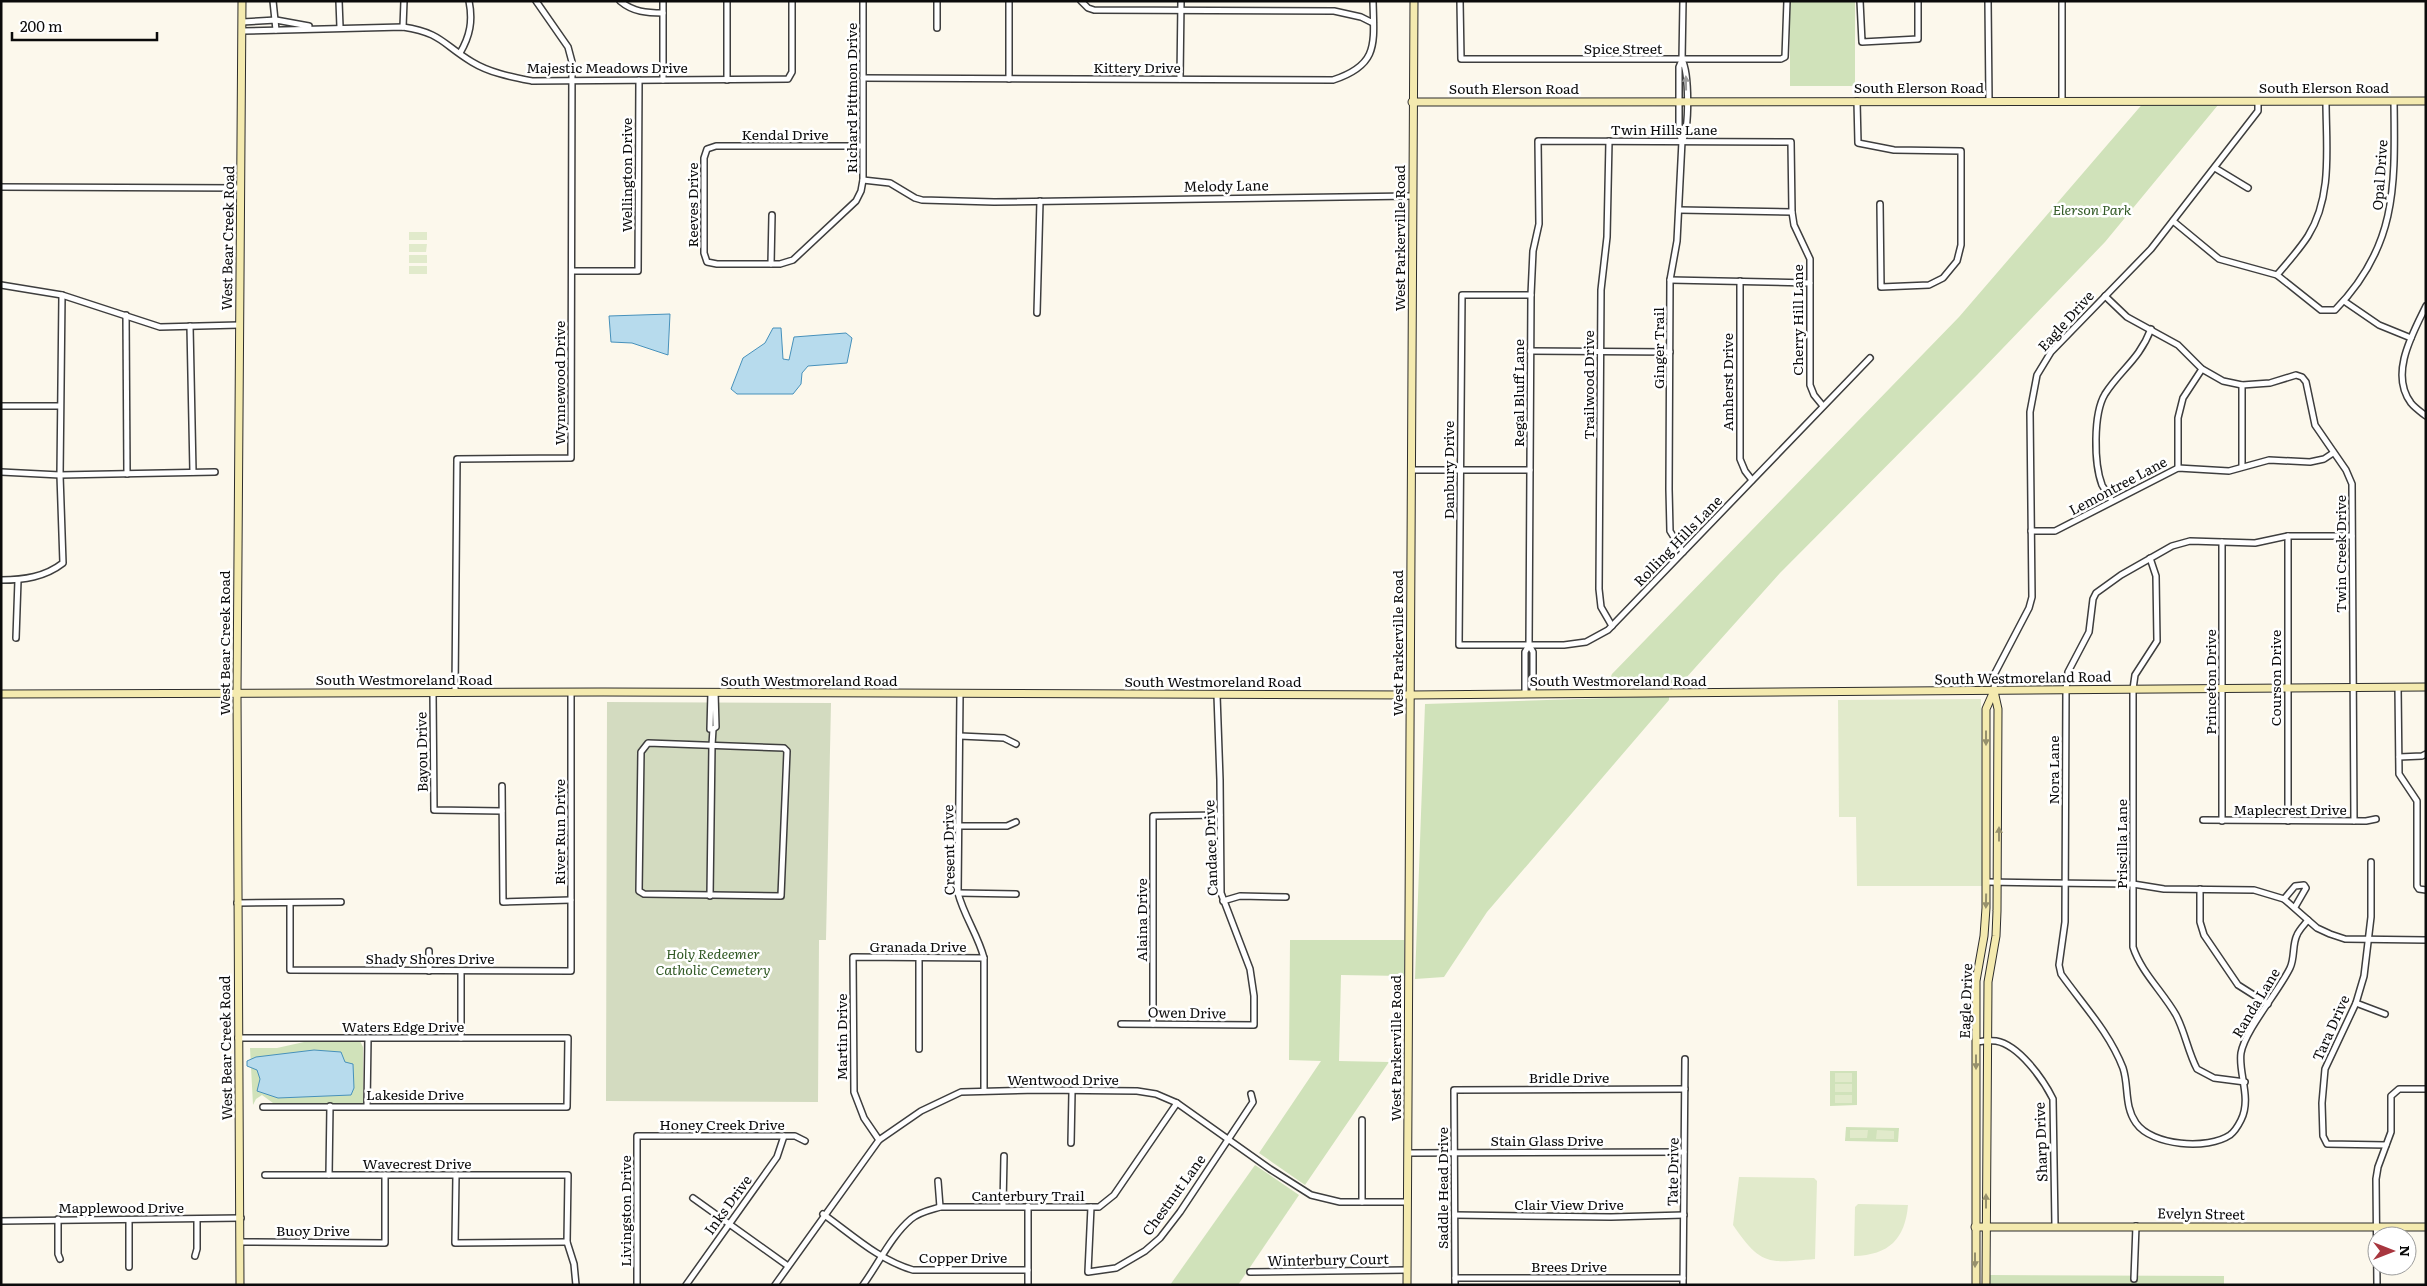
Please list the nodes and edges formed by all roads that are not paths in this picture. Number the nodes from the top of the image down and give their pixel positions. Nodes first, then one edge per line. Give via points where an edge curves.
1 (242, 1) edge
2 (274, 1) edge
3 (339, 1) edge
4 (404, 1) edge
5 (469, 1) edge
6 (536, 1) edge
7 (620, 1) edge
8 (663, 1) edge
9 (727, 1) edge
10 (792, 1) edge
11 (863, 1) edge
12 (937, 1) edge
13 (1010, 1) edge
14 (1081, 1) edge
15 (1181, 1) edge
16 (1373, 1) edge
17 (1414, 1) edge
18 (1460, 1) edge
19 (1683, 1) edge
20 (1787, 1) edge
21 (1860, 1) edge
22 (1918, 1) edge
23 (1988, 1) edge
24 (2062, 1) edge
25 (1181, 11) junction
26 (663, 13) junction
27 (276, 20) junction
28 (242, 22) junction
29 (1373, 23) junction
30 (340, 27) junction
31 (403, 27) junction
32 (319, 28) junction
33 (937, 28) dead end
34 (276, 30) junction
35 (242, 31) junction
36 (460, 53) junction
37 (1682, 60) junction
38 (863, 78) junction
39 (1008, 79) junction
40 (1180, 79) junction
41 (573, 80) junction
42 (639, 80) junction
43 (663, 80) junction
44 (726, 80) junction
45 (1857, 101) junction
46 (1989, 101) junction
47 (2062, 101) junction
48 (2258, 101) junction
49 (2326, 101) junction
50 (2394, 101) junction
51 (2426, 101) edge
52 (1412, 102) junction
53 (1683, 102) junction
54 (1538, 141) joint
55 (1609, 141) junction
56 (1682, 141) junction
57 (1791, 142) joint
58 (863, 146) junction
59 (707, 149) joint
60 (2216, 168) junction
61 (863, 180) junction
62 (1, 187) edge
63 (241, 188) junction
64 (2248, 188) dead end
65 (1412, 196) junction
66 (1040, 201) junction
67 (1880, 204) dead end
68 (1679, 210) junction
69 (1792, 212) junction
70 (772, 215) dead end
71 (2173, 221) junction
72 (708, 262) joint
73 (772, 264) junction
74 (572, 271) junction
75 (2277, 275) junction
76 (1670, 280) junction
77 (1740, 281) junction
78 (1810, 283) junction
79 (1, 285) edge
80 (62, 295) junction
81 (1531, 295) junction
82 (2105, 296) junction
83 (2344, 301) junction
84 (2426, 306) edge
85 (1037, 313) dead end
86 (126, 315) junction
87 (239, 325) junction
88 (190, 326) junction
89 (2151, 329) junction
90 (2411, 338) junction
91 (1530, 352) junction
92 (1600, 352) junction
93 (1670, 352) junction
94 (1870, 358) dead end
95 (2202, 369) junction
96 (2242, 385) junction
97 (1, 406) edge
98 (60, 406) junction
99 (1823, 406) junction
100 (2426, 416) edge
101 (2333, 453) junction
102 (2242, 466) junction
103 (2178, 468) junction
104 (1411, 470) junction
105 (1460, 470) junction
106 (1530, 470) junction
107 (1, 472) edge
108 (192, 472) junction
109 (215, 472) dead end
110 (127, 474) junction
111 (60, 475) junction
112 (1752, 480) junction
113 (2112, 501) junction
114 (2031, 531) junction
115 (2288, 536) junction
116 (2352, 536) junction
117 (2222, 542) junction
118 (1683, 552) junction
119 (2150, 558) junction
120 (1, 580) edge
121 (18, 580) junction
122 (1612, 626) junction
123 (16, 638) dead end
124 (1459, 645) joint
125 (1529, 645) junction
126 (2287, 687) junction
127 (2353, 687) junction
128 (2398, 687) junction
129 (2426, 687) edge
130 (2222, 688) junction
131 (2066, 689) junction
132 (2133, 689) junction
133 (1994, 691) junction
134 (455, 692) junction
135 (713, 692) junction
136 (218, 693) junction
137 (237, 693) junction
138 (433, 693) junction
139 (571, 693) junction
140 (1, 694) edge
141 (960, 694) junction
142 (1410, 694) junction
143 (1529, 694) junction
144 (1217, 695) junction
145 (237, 716) junction
146 (960, 736) junction
147 (1016, 744) dead end
148 (712, 745) junction
149 (2426, 754) edge
150 (2399, 756) junction
151 (502, 786) dead end
152 (502, 811) junction
153 (1220, 815) junction
154 (2376, 819) dead end
155 (2203, 820) dead end
156 (2222, 821) junction
157 (2288, 821) junction
158 (2354, 821) junction
159 (1016, 822) dead end
160 (958, 826) junction
161 (2371, 862) dead end
162 (1986, 882) junction
163 (1998, 882) junction
164 (2065, 884) junction
165 (2133, 884) junction
166 (2200, 889) junction
167 (2426, 890) edge
168 (958, 893) junction
169 (1016, 894) dead end
170 (710, 896) junction
171 (1286, 897) dead end
172 (2284, 899) junction
173 (571, 900) junction
174 (1223, 901) junction
175 (341, 902) dead end
176 (238, 903) junction
177 (290, 903) junction
178 (2295, 907) junction
179 (2308, 920) junction
180 (2369, 940) junction
181 (2426, 940) edge
182 (430, 951) dead end
183 (853, 957) joint
184 (984, 958) junction
185 (919, 959) junction
186 (429, 971) junction
187 (461, 971) junction
188 (571, 971) joint
189 (2356, 1003) junction
190 (2268, 1004) junction
191 (2385, 1014) dead end
192 (1120, 1024) dead end
193 (1153, 1024) junction
194 (1254, 1025) joint
195 (238, 1038) junction
196 (368, 1038) junction
197 (461, 1038) junction
198 (1987, 1041) junction
199 (1976, 1042) junction
200 (919, 1049) dead end
201 (1685, 1059) dead end
202 (2245, 1082) junction
203 (1685, 1089) junction
204 (2426, 1089) edge
205 (1454, 1090) joint
206 (984, 1091) junction
207 (1072, 1092) junction
208 (1251, 1094) dead end
209 (1177, 1103) junction
210 (330, 1106) junction
211 (367, 1106) junction
212 (264, 1107) dead end
213 (567, 1107) joint
214 (1362, 1120) dead end
215 (637, 1136) joint
216 (784, 1136) junction
217 (1229, 1138) junction
218 (1976, 1139) junction
219 (1987, 1139) junction
220 (879, 1140) junction
221 (805, 1141) dead end
222 (1071, 1142) dead end
223 (2209, 1142) joint
224 (2386, 1145) junction
225 (1454, 1152) junction
226 (1684, 1152) junction
227 (1409, 1153) junction
228 (1004, 1156) dead end
229 (266, 1175) dead end
230 (329, 1175) junction
231 (385, 1175) junction
232 (456, 1175) junction
233 (938, 1182) dead end
234 (693, 1198) dead end
235 (1362, 1202) junction
236 (1407, 1202) junction
237 (1003, 1206) junction
238 (1028, 1206) junction
239 (940, 1207) junction
240 (1091, 1207) junction
241 (824, 1214) junction
242 (1455, 1215) junction
243 (1684, 1215) junction
244 (241, 1218) junction
245 (58, 1219) junction
246 (197, 1219) junction
247 (129, 1220) junction
248 (1, 1221) edge
249 (729, 1223) junction
250 (2055, 1226) junction
251 (2136, 1226) junction
252 (2376, 1226) edge
253 (1976, 1227) junction
254 (1986, 1227) junction
255 (2367, 1227) edge
256 (241, 1242) junction
257 (567, 1242) junction
258 (195, 1256) dead end
259 (882, 1256) junction
260 (60, 1259) dead end
261 (788, 1266) junction
262 (129, 1268) dead end
263 (1028, 1270) junction
264 (1407, 1270) junction
265 (1250, 1272) dead end
266 (1455, 1278) junction
267 (2134, 1278) dead end
268 (1683, 1282) edge
269 (1975, 1283) edge
270 (1986, 1283) edge
271 (240, 1285) edge
272 (576, 1285) edge
273 (637, 1285) edge
274 (686, 1285) edge
275 (775, 1285) edge
276 (863, 1285) edge
277 (1028, 1285) edge
278 (1407, 1285) edge
279 (1455, 1285) edge

1 - 28 street, West Bear Creek Road
2 - 27 street
3 - 30 street
4 - 31 street
5 - 36 street via 469,38
6 - 41 street, Wynnewood Drive via 568,47
7 - 26 street via 641,12
8 - 26 street
9 - 44 street
10 - 44 street, Majestic Meadows Drive via 792,72 788,79
11 - 38 street, Richard Pittmon Drive
12 - 33 street
13 - 39 street
14 - 25 street via 1094,10
15 - 25 street
16 - 29 street, Kittery Drive
17 - 52 street, West Parkerville Road
18 - 37 street, Spice Street via 1460,59
19 - 37 street, Ginger Trail
20 - 37 street, Spice Street via 1785,57
21 - 22 street via 1862,42 1918,39
23 - 46 street
24 - 47 street
25 - 29 street via 1334,10
25 - 40 street
26 - 43 street
27 - 28 street, Majestic Meadows Drive
27 - 32 street, Majestic Meadows Drive
27 - 34 street
28 - 35 street, West Bear Creek Road
29 - 40 street, Kittery Drive via 1372,45 1366,61 1353,73 1333,80
30 - 31 street, Majestic Meadows Drive
30 - 32 street, Majestic Meadows Drive
31 - 36 street, Majestic Meadows Drive via 430,32
32 - 34 street, Majestic Meadows Drive
34 - 35 street, Majestic Meadows Drive
35 - 63 street, West Bear Creek Road
36 - 41 street, Majestic Meadows Drive via 472,62 503,75 532,81
37 - 53 street, Ginger Trail via 1686,67
38 - 39 street, Kittery Drive
38 - 58 street, Richard Pittmon Drive
39 - 40 street, Kittery Drive
41 - 42 street, Majestic Meadows Drive
41 - 74 street, Wynnewood Drive
42 - 43 street, Majestic Meadows Drive
42 - 74 street, Wellington Drive via 638,271
43 - 44 street, Majestic Meadows Drive
45 - 46 street, South Elerson Road
45 - 53 street, South Elerson Road
45 - 67 street via 1858,143 1894,150 1960,151 1961,245 1957,261 1948,273 1921,287 1881,287
46 - 47 street, South Elerson Road
47 - 48 street, South Elerson Road
48 - 49 street, South Elerson Road
48 - 60 street, Eagle Drive via 2258,111
49 - 50 street, South Elerson Road
49 - 75 street via 2327,171 2320,211 2303,243
50 - 51 street, South Elerson Road
50 - 83 street, Opal Drive via 2394,174 2388,220 2367,271
52 - 53 street, South Elerson Road
52 - 65 street, West Parkerville Road
53 - 56 street, Ginger Trail via 1686,134
54 - 55 street, Twin Hills Lane
54 - 81 street, Regal Bluff Lane via 1539,224 1533,251
55 - 56 street, Twin Hills Lane
55 - 92 street, Trailwood Drive via 1609,210 1601,290
56 - 57 street, Twin Hills Lane
56 - 68 street, Ginger Trail
57 - 69 street, Cherry Hill Lane
58 - 59 street, Kendal Drive via 716,146
58 - 61 street, Richard Pittmon Drive
59 - 72 street, Reeves Drive via 704,158 704,253
60 - 64 street
60 - 71 street, Eagle Drive
61 - 66 street, Melody Lane via 890,183 922,200
61 - 73 street, Richard Pittmon Drive via 856,200 793,260
62 - 63 street
63 - 87 street, West Bear Creek Road
65 - 66 street, Melody Lane
65 - 104 street, West Parkerville Road
66 - 85 street
68 - 69 street
68 - 76 street, Ginger Trail
69 - 78 street, Cherry Hill Lane via 1794,225 1810,259
70 - 73 street
71 - 75 street via 2219,259
71 - 82 street, Eagle Drive via 2151,250
72 - 73 street, Richard Pittmon Drive
74 - 134 street, Wynnewood Drive via 571,458 457,459
75 - 83 street, Opal Drive via 2321,310 2335,310
76 - 77 street
76 - 93 street, Ginger Trail
77 - 78 street
77 - 112 street, Amherst Drive via 1740,458
78 - 99 street, Cherry Hill Lane via 1810,385
79 - 80 street
80 - 86 street
80 - 98 street
81 - 91 street, Regal Bluff Lane
81 - 105 street, Danbury Drive via 1462,295
82 - 89 street, Twin Creek Drive via 2127,317
82 - 114 street, Eagle Drive via 2051,352 2034,383 2030,412
83 - 90 street via 2378,326
84 - 90 street
86 - 88 street via 160,327
86 - 110 street
87 - 88 street
87 - 137 street, West Bear Creek Road
88 - 108 street
89 - 95 street, Twin Creek Drive via 2178,345
89 - 113 street via 2135,359 2104,396 2099,410 2097,464 2102,485
90 - 100 street via 2403,360 2405,391 2411,403
91 - 92 street
91 - 106 street, Regal Bluff Lane
92 - 93 street
92 - 122 street, Trailwood Drive via 1599,589 1601,607
93 - 118 street, Ginger Trail via 1670,531
94 - 99 street, Rolling Hills Lane
95 - 96 street, Twin Creek Drive via 2223,381
95 - 103 street via 2185,394 2178,418
96 - 101 street, Twin Creek Drive via 2270,383 2296,375 2302,377 2306,382 2315,425
96 - 102 street
97 - 98 street
98 - 111 street
99 - 112 street, Rolling Hills Lane
101 - 102 street, Lemontree Lane via 2310,462 2269,460
101 - 116 street, Twin Creek Drive via 2352,484
102 - 103 street, Lemontree Lane via 2229,471
103 - 113 street, Lemontree Lane
104 - 105 street
104 - 142 street, West Parkerville Road
105 - 106 street
105 - 124 street, Danbury Drive
106 - 125 street, Regal Bluff Lane
107 - 111 street
108 - 109 street
108 - 110 street
110 - 111 street
111 - 121 street via 63,563 50,573
112 - 118 street, Rolling Hills Lane
113 - 114 street, Lemontree Lane via 2055,531
114 - 133 street, Eagle Drive via 2032,597 1995,673
115 - 116 street, Nora Lane
115 - 117 street, Nora Lane via 2255,543
115 - 126 street, Courson Drive
116 - 127 street, Twin Creek Drive
117 - 119 street, Nora Lane via 2181,542
117 - 130 street, Princeton Drive
118 - 122 street, Rolling Hills Lane
119 - 131 street, Nora Lane via 2096,593 2089,632 2068,672
119 - 132 street, Priscilla Lane via 2156,576 2157,641 2135,675
120 - 121 street
121 - 123 street
122 - 125 street, Rolling Hills Lane via 1586,642
124 - 125 street, Rolling Hills Lane
125 - 143 street, Regal Bluff Lane via 1533,652
126 - 127 street, South Westmoreland Road
126 - 130 street, South Westmoreland Road
126 - 157 street, Courson Drive
127 - 128 street, South Westmoreland Road
127 - 158 street, Twin Creek Drive
128 - 129 street, South Westmoreland Road
128 - 150 street
130 - 132 street, South Westmoreland Road
130 - 156 street, Princeton Drive
131 - 132 street, South Westmoreland Road
131 - 133 street, South Westmoreland Road
131 - 164 street, Nora Lane
132 - 165 street, Priscilla Lane
133 - 143 street, South Westmoreland Road
133 -> 162 street, Eagle Drive via 1986,709
163 -> 133 street, Eagle Drive via 1998,709
134 - 138 street, South Westmoreland Road
134 - 139 street, South Westmoreland Road
135 - 139 street, South Westmoreland Road
135 - 141 street, South Westmoreland Road
135 - 148 street via 716,727
136 - 137 street, South Westmoreland Road
136 - 140 street, South Westmoreland Road
136 - 145 street via 234,704
137 - 138 street, South Westmoreland Road
137 - 145 street, West Bear Creek Road
138 - 152 street, Bayou Drive via 434,810
139 - 173 street, River Run Drive
141 - 144 street, South Westmoreland Road
141 - 146 street, Cresent Drive
142 - 143 street, South Westmoreland Road
142 - 144 street, South Westmoreland Road
142 - 227 street, West Parkerville Road
144 - 153 street, Candace Drive
145 - 176 street, West Bear Creek Road
146 - 147 street via 1004,738
146 - 160 street, Cresent Drive
148 - 170 street
148 - 170 street via 648,743 641,752 640,805 640,890 644,894
148 - 170 street via 784,748 786,751 781,896
149 - 150 street
150 - 167 street via 2399,774 2417,801 2417,886
151 - 152 street
152 - 173 street via 503,902
153 - 174 street, Candace Drive
153 - 193 street, Alaina Drive via 1153,816
154 - 158 street, Maplecrest Drive
155 - 156 street, Maplecrest Drive
156 - 157 street, Maplecrest Drive
157 - 158 street, Maplecrest Drive
159 - 160 street via 1008,826
160 - 168 street, Cresent Drive
161 - 180 street, Tara Drive
162 - 163 street
162 -> 199 street, Eagle Drive via 1984,936 1976,981
163 - 164 street
163 - 198 street, Eagle Drive via 1996,936 1988,982
164 - 165 street
164 - 223 street, Nora Lane via 2061,974 2110,1039 2124,1070 2128,1105 2136,1124 2160,1140
165 - 166 street via 2164,889
165 - 202 street, Priscilla Lane via 2133,947 2136,958 2177,1017 2197,1069 2214,1078
166 - 172 street via 2254,890
166 - 190 street via 2200,922 2204,935 2238,985
168 - 169 street
168 - 184 street, Cresent Drive via 979,938
171 - 174 street via 1240,896
172 - 178 street
172 - 178 street via 2295,886 2304,885 2305,893
173 - 188 street, River Run Drive
174 - 194 street, Candace Drive via 1250,969
175 - 177 street
176 - 177 street
176 - 195 street, West Bear Creek Road
177 - 186 street, Shady Shores Drive via 290,970
178 - 179 street
179 - 180 street via 2345,939
179 - 190 street, Randa Lane via 2296,936 2289,969
180 - 181 street
180 - 189 street, Tara Drive
182 - 186 street
183 - 185 street, Granada Drive
183 - 220 street, Martin Drive via 854,1092 864,1118
184 - 185 street, Granada Drive
184 - 206 street, Cresent Drive
185 - 200 street
186 - 187 street, Shady Shores Drive
187 - 188 street, Shady Shores Drive
187 - 197 street
189 - 191 street
189 - 224 street, Tara Drive via 2325,1069 2323,1136 2327,1144
190 - 202 street, Randa Lane via 2243,1045 2241,1064
192 - 193 street, Owen Drive
193 - 194 street, Owen Drive
195 - 196 street, Waters Edge Drive
195 - 244 street, West Bear Creek Road
196 - 197 street, Waters Edge Drive
196 - 211 street
197 - 213 street, Waters Edge Drive via 568,1038
198 - 199 street, Sharp Drive
198 - 219 street, Eagle Drive
198 - 250 street, Sharp Drive via 1997,1041 2024,1059 2044,1081 2053,1098
199 -> 218 street, Eagle Drive
201 - 203 street, Tate Drive
202 - 223 street, Randa Lane via 2242,1119 2231,1134
203 - 205 street, Bridle Drive
203 - 226 street, Tate Drive
204 - 224 street via 2399,1089 2391,1096 2391,1132
205 - 225 street, Saddle Head Drive
206 - 207 street, Wentwood Drive
206 - 220 street, Wentwood Drive via 950,1096 921,1111
207 - 209 street, Wentwood Drive via 1137,1091 1156,1094
207 - 222 street
208 - 217 street, Chestnut Lane via 1253,1102
209 - 217 street, Wentwood Drive
209 - 240 street, Canterbury Trail via 1114,1195 1099,1207
210 - 211 street, Lakeside Drive
210 - 212 street, Lakeside Drive
210 - 230 street
211 - 213 street, Lakeside Drive
214 - 235 street
215 - 216 street, Honey Creek Drive
215 - 273 street, Livingston Drive
216 - 221 street, Honey Creek Drive via 795,1136
216 - 249 street, Inks Drive via 777,1157
217 - 235 street, Wentwood Drive via 1311,1195 1340,1202
217 - 240 street, Chestnut Lane via 1160,1238 1145,1252 1116,1268 1088,1272
218 - 219 street
218 - 253 street, Eagle Drive
254 -> 219 street, Eagle Drive
220 - 241 street, Wentwood Drive
224 - 252 street via 2376,1180
225 - 226 street, Stain Glass Drive
225 - 227 street, Stain Glass Drive
225 - 242 street, Saddle Head Drive
226 - 243 street, Tate Drive
227 - 236 street, West Parkerville Road
228 - 237 street
229 - 230 street, Wavecrest Drive
230 - 231 street, Wavecrest Drive
231 - 232 street, Wavecrest Drive
231 - 256 street, Buoy Drive via 385,1243
232 - 257 street, Wavecrest Drive via 568,1176
232 - 257 street via 455,1243
233 - 239 street
234 - 249 street
235 - 236 street, Wentwood Drive
236 - 264 street, West Parkerville Road
237 - 238 street, Canterbury Trail
237 - 239 street, Canterbury Trail
238 - 240 street, Canterbury Trail
238 - 263 street
239 - 259 street, Canterbury Trail via 912,1218
241 - 259 street, Copper Drive
241 - 261 street, Wentwood Drive
242 - 243 street, Clair View Drive
242 - 266 street, Saddle Head Drive
243 - 268 street, Tate Drive
244 - 246 street, Mapplewood Drive
244 - 256 street, West Bear Creek Road
245 - 247 street, Mapplewood Drive
245 - 248 street, Mapplewood Drive
245 - 260 street
246 - 247 street, Mapplewood Drive
246 - 258 street
247 - 262 street
249 - 261 street
249 - 274 street, Inks Drive
250 - 251 street, Evelyn Street
250 - 254 street, Evelyn Street
251 - 255 street, Evelyn Street
251 - 267 street
253 - 254 street, Evelyn Street
253 -> 269 street, Eagle Drive
254 - 270 street, Eagle Drive
256 - 271 street, West Bear Creek Road
257 - 272 street
259 - 263 street, Copper Drive via 913,1270
259 - 276 street, Canterbury Trail
261 - 275 street, Wentwood Drive
263 - 277 street
264 - 265 street, Winterbury Court
264 - 278 street, West Parkerville Road
266 - 268 street, Brees Drive
266 - 279 street, Saddle Head Drive
269 - 270 street

